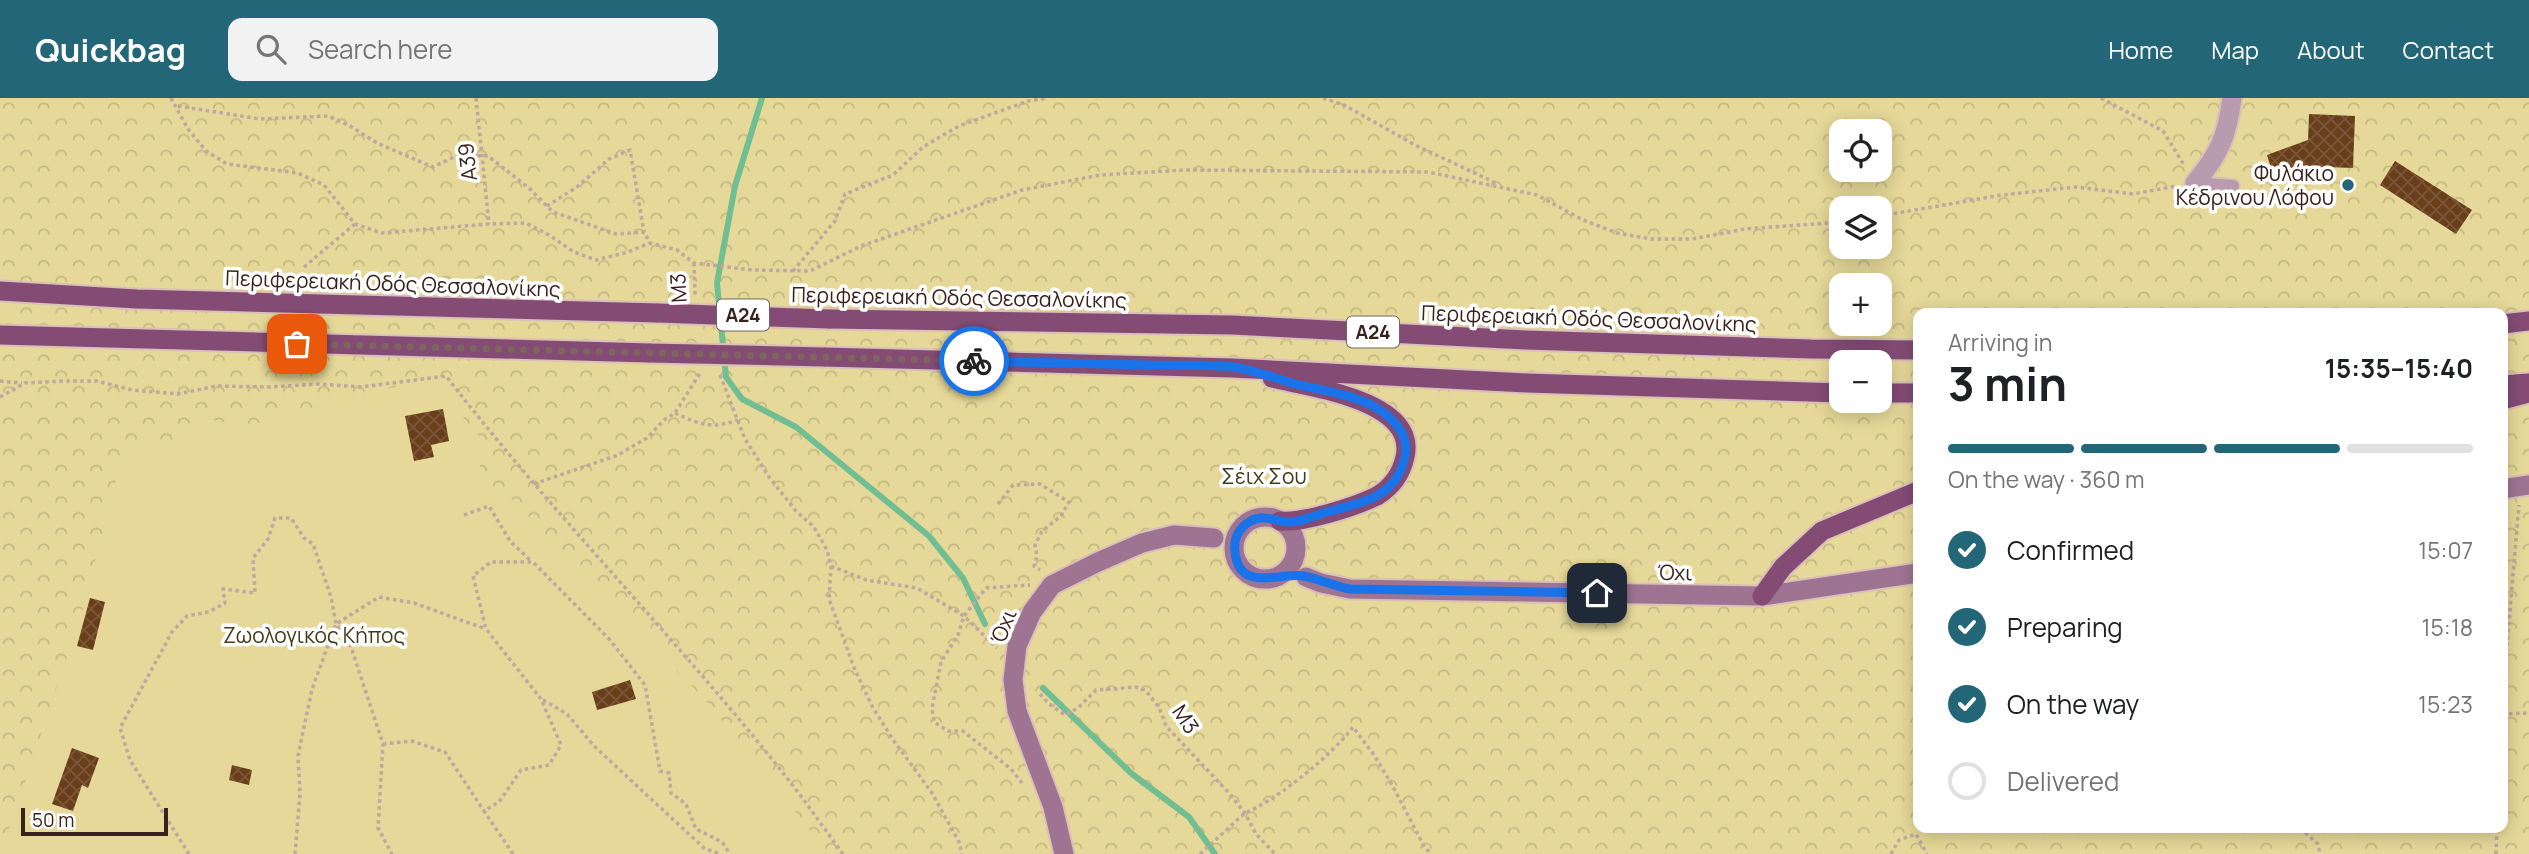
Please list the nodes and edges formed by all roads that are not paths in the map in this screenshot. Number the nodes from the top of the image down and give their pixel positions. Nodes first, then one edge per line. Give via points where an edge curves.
1 (2232, 98) edge
2 (2195, 183) joint
3 (2233, 186) dead end
4 (0, 290) edge
5 (2529, 321) edge
6 (2508, 323) edge
7 (0, 335) edge
8 (1913, 350) edge
9 (1233, 368) junction
10 (2529, 383) edge
11 (2508, 385) edge
12 (1829, 393) edge
13 (1892, 393) edge
14 (1913, 393) edge
15 (2529, 393) edge
16 (2508, 398) edge
17 (1913, 493) edge
18 (1280, 521) junction
19 (1242, 527) junction
20 (1214, 538) junction
21 (1235, 556) junction
22 (1295, 556) junction
23 (1913, 573) edge
24 (1306, 577) junction
25 (1276, 578) junction
26 (1762, 596) junction
27 (1063, 854) edge

1 - 2 street via 2228,128 2213,161
2 - 3 lane
4 - 8 highway, Περιφερειακή Οδός Θεσσαλονίκης / Α24, bridge via 137,299 829,319 1233,325 1540,341
5 - 6 highway
7 - 9 highway, Α24, bridge
9 - 12 highway, Α24
9 - 18 highway via 1355,398 1384,413 1405,440 1403,464 1387,490 1352,506
10 - 11 highway
13 - 14 highway
15 - 16 highway
17 - 26 highway via 1822,531 1783,567
18 - 19 main road via 1260,518
18 - 22 main road via 1293,536
19 - 20 main road, Όχι
19 - 21 main road
20 - 21 main road
20 - 27 main road, Όχι via 1174,535 1098,562 1052,585 1023,629 1013,663 1014,694 1053,807
21 - 25 main road via 1246,573 1266,580
22 - 24 main road
22 - 25 main road via 1285,573
23 - 26 main road, Όχι
24 - 25 main road, Όχι
24 - 26 main road, Όχι via 1350,589

